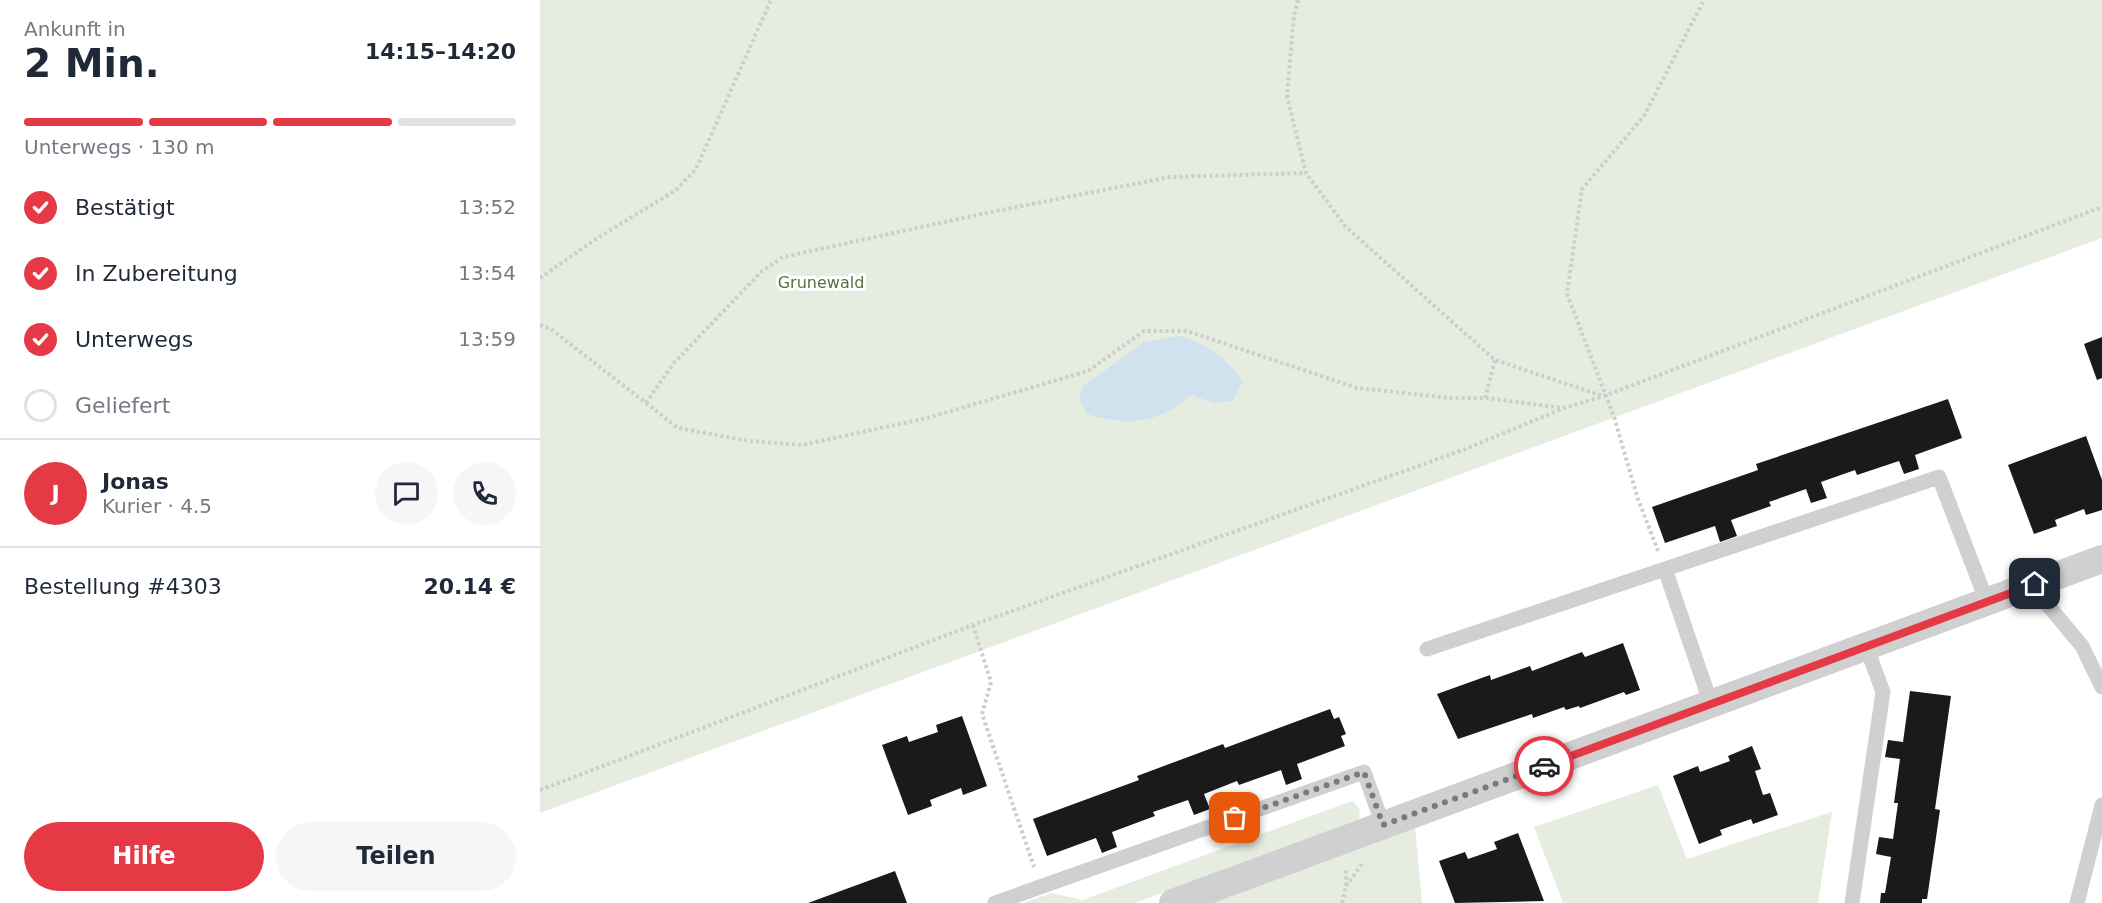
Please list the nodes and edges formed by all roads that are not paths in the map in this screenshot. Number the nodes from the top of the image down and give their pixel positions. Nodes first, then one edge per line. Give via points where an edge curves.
1 (2102, 559) edge
2 (1665, 569) junction
3 (2035, 584) junction
4 (1987, 602) junction
5 (1866, 646) junction
6 (1427, 649) dead end
7 (2102, 687) edge
8 (1711, 704) junction
9 (2102, 805) edge
10 (1383, 825) junction
11 (995, 903) edge
12 (1173, 903) edge
13 (1852, 903) edge
14 (2077, 903) edge

1 - 3 street
2 - 4 lane via 1938,477
2 - 6 lane
2 - 8 lane
3 - 4 street
3 - 7 lane via 2082,646
4 - 5 street
5 - 8 street
5 - 13 lane via 1883,692
8 - 10 street
9 - 14 lane
10 - 11 lane via 1364,772
10 - 12 street

